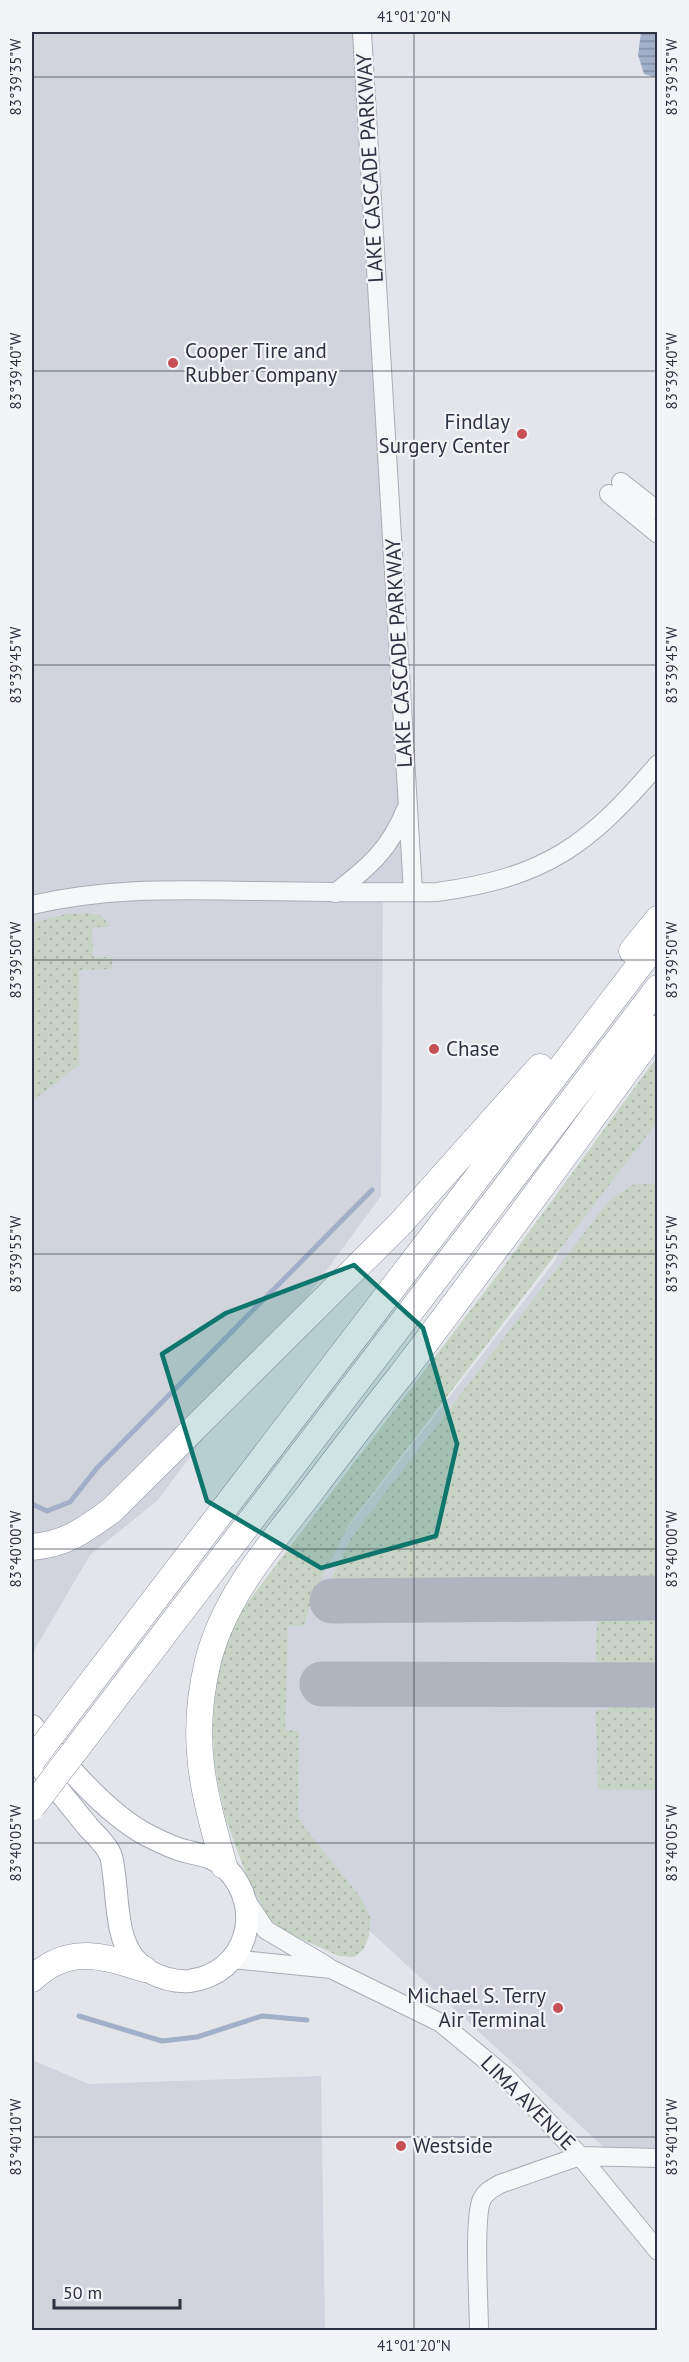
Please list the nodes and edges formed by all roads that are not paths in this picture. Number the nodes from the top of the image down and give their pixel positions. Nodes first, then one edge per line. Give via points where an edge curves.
1 (362, 32) edge
2 (657, 511) edge
3 (657, 534) edge
4 (657, 764) edge
5 (408, 805) junction
6 (335, 892) junction
7 (413, 892) junction
8 (32, 905) edge
9 (657, 919) edge
10 (657, 941) edge
11 (657, 988) edge
12 (657, 1028) edge
13 (32, 1548) edge
14 (32, 1726) edge
15 (32, 1754) edge
16 (32, 1761) edge
17 (32, 1807) edge
18 (224, 1866) junction
19 (246, 1900) junction
20 (232, 1959) junction
21 (144, 1969) junction
22 (331, 1969) junction
23 (32, 1979) edge
24 (580, 2156) junction
25 (657, 2158) edge
26 (657, 2251) edge
27 (479, 2331) edge

1 - 5 street, LAKE CASCADE PARKWAY
2 - 3 street via 615,488
4 - 7 street via 602,824 549,862 476,887
5 - 6 street via 385,850
5 - 7 street, LAKE CASCADE PARKWAY
6 - 7 street
6 - 8 street via 109,892
9 - 13 highway via 543,1064 401,1223 112,1510 85,1530 54,1545
10 - 16 highway, bridge
11 - 17 highway, bridge
12 - 18 highway via 485,1265 274,1539 224,1617 209,1659 198,1736 200,1774
14 - 18 main road via 116,1814 146,1834 183,1850 205,1854
15 - 21 main road via 110,1853 122,1939 130,1955
18 - 19 main road via 238,1881
19 - 20 main road via 248,1921 243,1941
19 - 22 street via 266,1930
20 - 21 main road via 218,1972 180,1982
20 - 22 street, LIMA AVENUE
21 - 23 highway via 111,1958 73,1956 55,1961
22 - 24 street, LIMA AVENUE via 413,2008 464,2041 505,2076
24 - 25 street
24 - 26 street, LIMA AVENUE
24 - 27 street via 500,2184 482,2199

